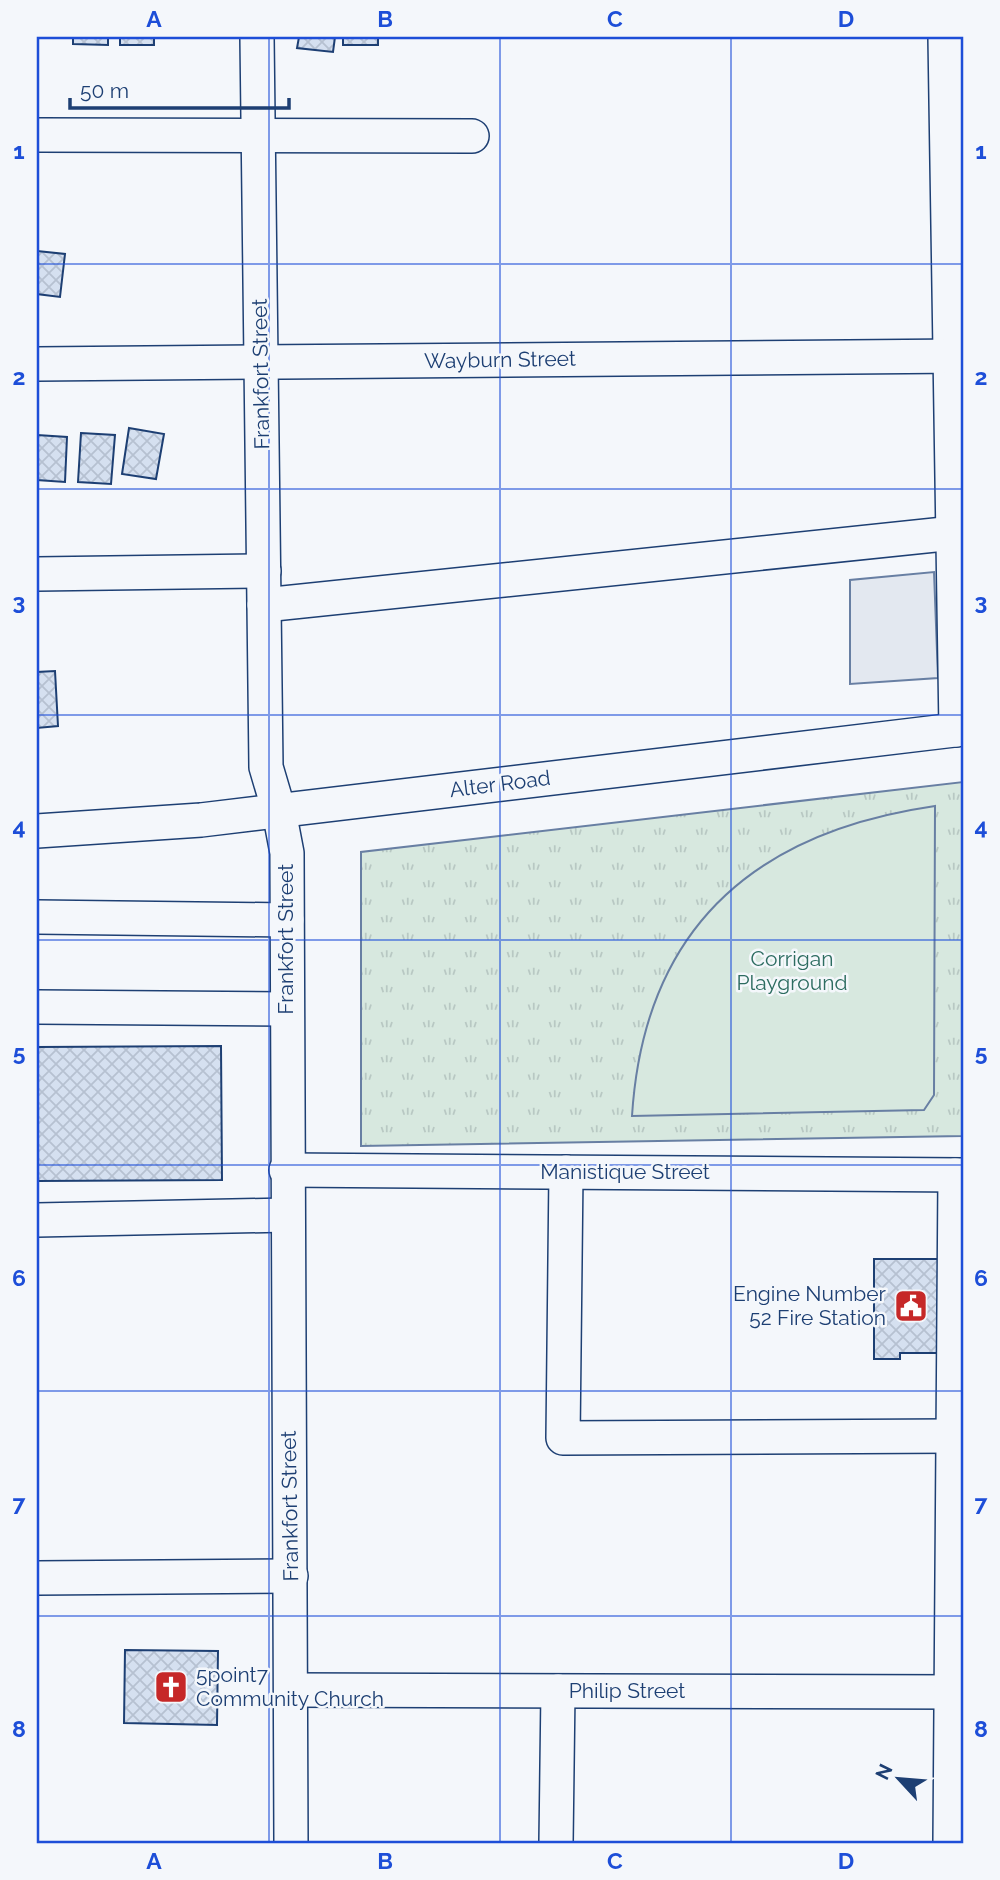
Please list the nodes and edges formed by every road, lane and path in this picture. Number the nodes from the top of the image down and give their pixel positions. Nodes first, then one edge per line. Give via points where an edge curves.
1 (257, 37) edge
2 (944, 37) edge
3 (37, 135) edge
4 (258, 135) junction
5 (472, 136) dead end
6 (957, 356) edge
7 (261, 362) junction
8 (37, 364) edge
9 (954, 533) junction
10 (264, 571) junction
11 (37, 574) edge
12 (264, 605) junction
13 (960, 730) edge
14 (279, 811) junction
15 (37, 831) edge
16 (37, 917) edge
17 (287, 920) junction
18 (37, 1007) edge
19 (286, 1009) junction
20 (286, 1170) junction
21 (566, 1171) junction
22 (959, 1175) edge
23 (287, 1216) junction
24 (37, 1220) edge
25 (953, 1436) junction
26 (291, 1576) junction
27 (37, 1578) edge
28 (291, 1690) junction
29 (558, 1691) junction
30 (957, 1692) edge
31 (291, 1843) edge
32 (556, 1843) edge
33 (950, 1843) edge

1 - 4 street, Frankfort Street
2 - 6 street
3 - 4 street
4 - 5 street
4 - 7 street, Frankfort Street
6 - 7 street, Wayburn Street
6 - 9 street
7 - 8 street, Wayburn Street
7 - 10 street, Frankfort Street
9 - 12 street
9 - 13 street
10 - 11 street
10 - 12 street, Frankfort Street
12 - 14 street, Frankfort Street via 266,767
13 - 14 street, Alter Road
14 - 15 street, Alter Road
14 - 17 street, Frankfort Street via 287,853
16 - 17 street
17 - 19 street, Frankfort Street
18 - 19 street
19 - 20 street, Frankfort Street
20 - 21 street, Manistique Street
20 - 23 street, Frankfort Street
21 - 22 street, Manistique Street
21 - 25 street via 563,1438
22 - 25 street
23 - 24 street
23 - 26 street, Frankfort Street
25 - 30 street
26 - 27 street
26 - 28 street, Frankfort Street
28 - 29 street, Philip Street
28 - 31 street, Frankfort Street
29 - 30 street, Philip Street
29 - 32 street
30 - 33 street

